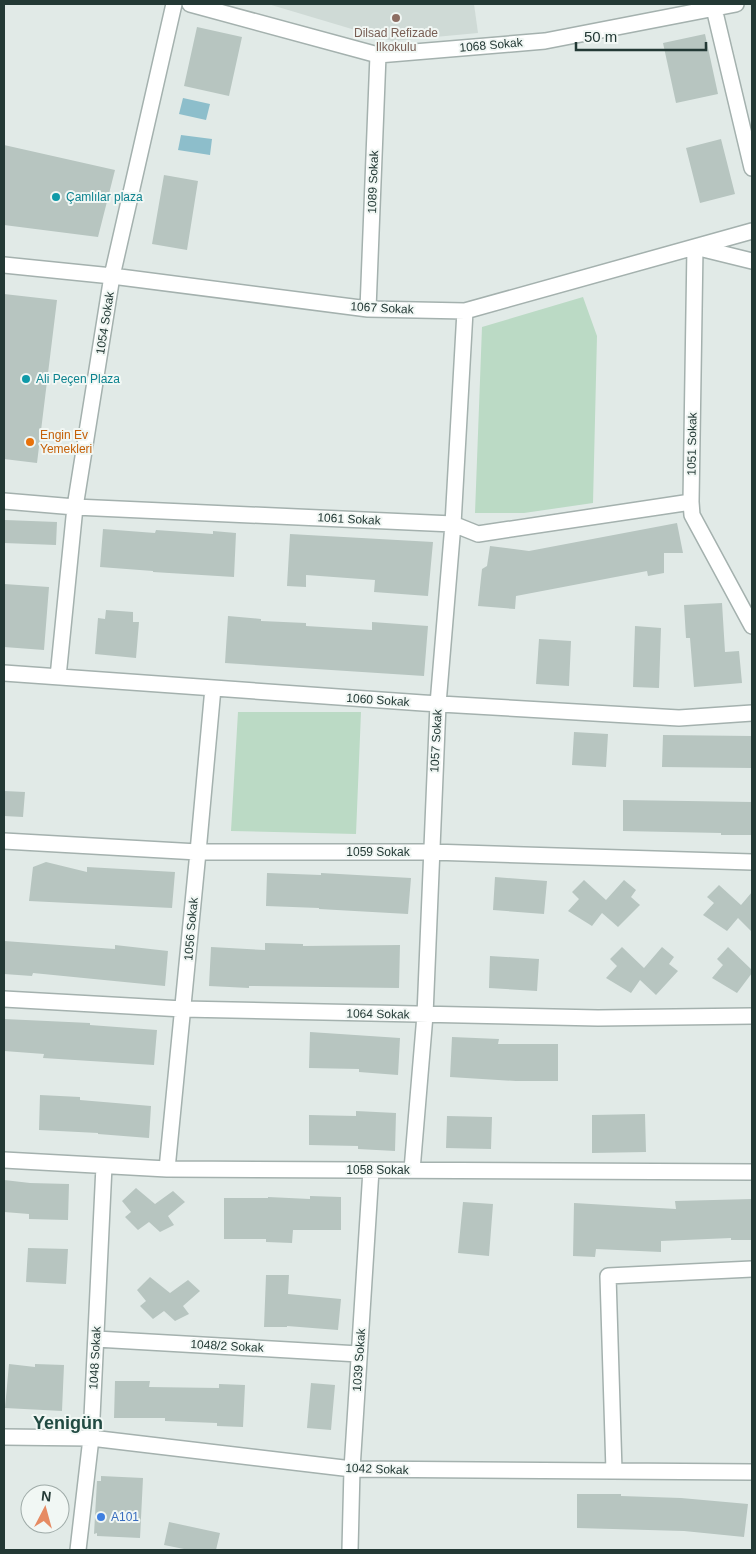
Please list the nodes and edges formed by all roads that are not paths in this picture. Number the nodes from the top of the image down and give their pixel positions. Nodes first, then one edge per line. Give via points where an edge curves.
1 (174, 4) edge
2 (190, 4) edge
3 (736, 4) edge
4 (713, 6) edge
5 (378, 55) junction
6 (752, 168) edge
7 (752, 231) edge
8 (695, 247) junction
9 (752, 261) edge
10 (4, 265) edge
11 (112, 276) junction
12 (368, 309) junction
13 (465, 311) junction
14 (4, 502) edge
15 (691, 502) junction
16 (75, 507) junction
17 (453, 524) junction
18 (752, 626) edge
19 (4, 673) edge
20 (58, 677) junction
21 (213, 688) junction
22 (438, 704) junction
23 (752, 713) edge
24 (4, 841) edge
25 (198, 852) junction
26 (431, 852) junction
27 (752, 862) edge
28 (4, 999) edge
29 (183, 1010) junction
30 (425, 1015) junction
31 (752, 1016) edge
32 (4, 1160) edge
33 (104, 1166) junction
34 (167, 1170) junction
35 (371, 1170) junction
36 (412, 1170) junction
37 (752, 1172) edge
38 (752, 1269) edge
39 (96, 1339) junction
40 (359, 1354) junction
41 (4, 1437) edge
42 (91, 1438) junction
43 (352, 1469) junction
44 (614, 1471) junction
45 (752, 1472) edge
46 (78, 1550) edge
47 (350, 1550) edge

1 - 11 street, 1054 Sokak
2 - 5 street, 1068 Sokak
3 - 4 street, 1068 Sokak
4 - 5 street, 1068 Sokak via 545,41
4 - 6 street
5 - 12 street, 1089 Sokak
7 - 8 street, 1067 Sokak
8 - 9 street
8 - 13 street, 1067 Sokak
8 - 15 street, 1051 Sokak
10 - 11 street, 1067 Sokak
11 - 12 street, 1067 Sokak
11 - 16 street, 1054 Sokak
12 - 13 street, 1067 Sokak
13 - 17 street, 1057 Sokak
14 - 16 street, 1061 Sokak
15 - 17 street, 1061 Sokak via 478,534
15 - 18 street, 1051 Sokak via 692,515
16 - 17 street, 1061 Sokak
16 - 20 street, 1054 Sokak
17 - 22 street, 1057 Sokak
19 - 20 street, 1060 Sokak
20 - 21 street, 1060 Sokak
21 - 22 street, 1060 Sokak
21 - 25 street, 1056 Sokak
22 - 23 street, 1060 Sokak via 679,718
22 - 26 street, 1057 Sokak
24 - 25 street, 1059 Sokak
25 - 26 street, 1059 Sokak
25 - 29 street, 1056 Sokak
26 - 27 street, 1059 Sokak
26 - 30 street, 1057 Sokak
28 - 29 street, 1064 Sokak
29 - 30 street, 1064 Sokak
29 - 34 street, 1056 Sokak
30 - 31 street, 1064 Sokak
30 - 36 street, 1057 Sokak
32 - 33 street, 1058 Sokak
33 - 34 street, 1058 Sokak
33 - 39 street, 1048 Sokak
34 - 35 street, 1058 Sokak
35 - 36 street, 1058 Sokak
35 - 40 street, 1039 Sokak
36 - 37 street, 1058 Sokak
38 - 44 street via 608,1276
39 - 40 street, 1048/2 Sokak
39 - 42 street, 1048 Sokak
40 - 43 street, 1039 Sokak
41 - 42 street, 1042 Sokak
42 - 43 street, 1042 Sokak
42 - 46 street, 1048 Sokak
43 - 44 street, 1042 Sokak
43 - 47 street, 1039 Sokak
44 - 45 street, 1042 Sokak

